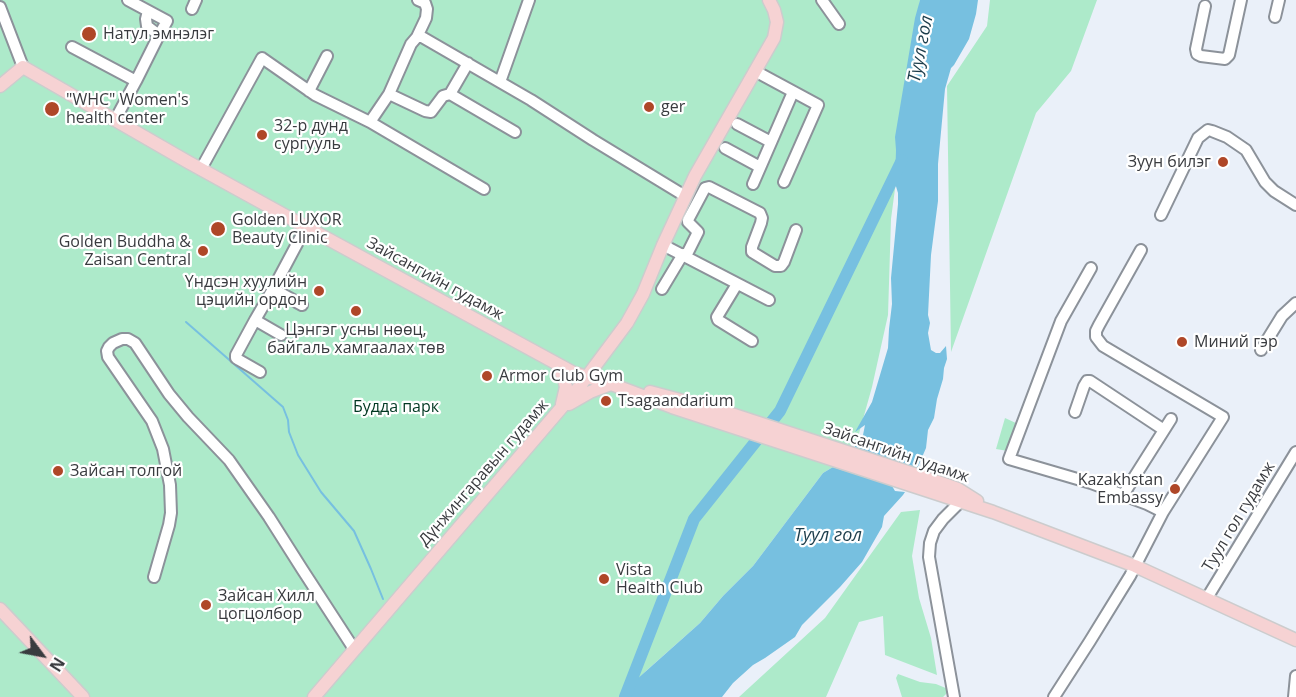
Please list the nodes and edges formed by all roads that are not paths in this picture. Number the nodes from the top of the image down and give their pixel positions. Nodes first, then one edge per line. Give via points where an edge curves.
1 (128, 0) edge
2 (418, 0) edge
3 (529, 0) edge
4 (822, 0) edge
5 (1241, 0) edge
6 (1279, 0) edge
7 (772, 1) edge
8 (2, 6) edge
9 (1205, 6) dead end
10 (148, 11) junction
11 (1275, 17) dead end
12 (839, 24) dead end
13 (159, 35) junction
14 (417, 37) junction
15 (72, 47) dead end
16 (327, 56) dead end
17 (468, 63) junction
18 (22, 67) junction
19 (755, 71) junction
20 (136, 81) junction
21 (500, 82) junction
22 (0, 86) edge
23 (309, 91) junction
24 (793, 92) junction
25 (389, 94) junction
26 (450, 94) junction
27 (115, 120) junction
28 (370, 122) junction
29 (737, 124) dead end
30 (515, 132) dead end
31 (771, 142) junction
32 (725, 148) dead end
33 (760, 167) junction
34 (201, 169) junction
35 (784, 182) dead end
36 (753, 184) dead end
37 (484, 189) dead end
38 (685, 196) junction
39 (1296, 205) edge
40 (1161, 215) dead end
41 (306, 227) junction
42 (796, 231) dead end
43 (663, 245) junction
44 (1141, 250) dead end
45 (684, 255) junction
46 (1090, 268) dead end
47 (737, 284) junction
48 (273, 289) junction
49 (662, 290) dead end
50 (769, 300) dead end
51 (1296, 303) edge
52 (302, 305) dead end
53 (255, 320) junction
54 (281, 335) dead end
55 (752, 341) dead end
56 (1261, 350) dead end
57 (557, 364) junction
58 (260, 372) dead end
59 (588, 377) junction
60 (611, 384) junction
61 (561, 408) junction
62 (1076, 412) dead end
63 (1171, 419) dead end
64 (1164, 430) junction
65 (1296, 452) edge
66 (937, 487) junction
67 (1123, 495) junction
68 (961, 501) junction
69 (993, 512) junction
70 (1163, 512) junction
71 (1135, 566) junction
72 (154, 577) dead end
73 (1207, 598) junction
74 (0, 609) edge
75 (1296, 640) edge
76 (354, 649) junction
77 (1296, 676) edge
78 (83, 697) edge
79 (314, 697) edge
80 (954, 697) edge
81 (1054, 697) edge
82 (1294, 697) edge

1 - 10 street
2 - 14 street via 427,9
3 - 21 street
4 - 12 street
5 - 9 street via 1225,59 1197,54
6 - 11 street
7 - 19 main road, Дүнжингаравын гудамж via 776,30
8 - 18 street
10 - 13 street via 147,26
10 - 13 street via 166,21
13 - 20 street
14 - 17 street
14 - 25 street
15 - 20 street
16 - 23 street
17 - 21 street
17 - 26 street
18 - 22 main road
18 - 27 main road, Зайсангийн гудамж
19 - 24 street
19 - 38 main road, Дүнжингаравын гудамж
20 - 27 street
21 - 38 street
23 - 28 street
23 - 34 street via 262,58
24 - 31 street
24 - 35 street via 818,105
25 - 26 street via 431,112 443,96
25 - 28 street
26 - 30 street
27 - 34 main road, Зайсангийн гудамж
28 - 37 street
29 - 31 street
31 - 33 street
32 - 33 street
33 - 36 street
34 - 41 main road, Зайсангийн гудамж
38 - 43 main road, Дүнжингаравын гудамж
39 - 40 street via 1265,182 1246,150 1208,130 1198,138
41 - 48 street
41 - 57 main road, Зайсангийн гудамж
42 - 45 street via 784,262 775,266 752,252 760,213 709,187 688,220 698,232
43 - 45 street
43 - 59 main road, Дүнжингаравын гудамж via 644,294
44 - 70 street via 1099,325 1096,338 1103,346 1223,417
45 - 47 street
45 - 49 street
46 - 67 street via 1061,321 1009,459
47 - 50 street
47 - 55 street via 717,317
48 - 52 street
48 - 53 street
51 - 56 street via 1282,316
53 - 54 street
53 - 58 street via 236,358
57 - 59 main road, Зайсангийн гудамж
57 - 61 main road via 566,387
59 - 60 main road, Зайсангийн гудамж
59 - 61 main road, Дүнжингаравын гудамж
60 - 61 main road
60 - 66 main road, Зайсангийн гудамж via 672,407 723,418
61 - 76 main road, Дүнжингаравын гудамж
62 - 64 street via 1084,386 1090,381
63 - 64 street
64 - 67 street
65 - 73 street, Туул гол гудамж
66 - 68 main road, Зайсангийн гудамж
66 - 69 main road, Зайсангийн гудамж via 958,489
67 - 70 street
68 - 69 main road, Зайсангийн гудамж
68 - 80 street via 934,531 929,557
69 - 71 main road, Зайсангийн гудамж
70 - 71 street
71 - 73 main road, Зайсангийн гудамж
71 - 81 street
72 - 76 street via 170,525 170,485 163,449 152,421 108,357 109,347 122,339 135,343 169,394 229,460
73 - 75 main road, Зайсангийн гудамж
74 - 78 main road
76 - 79 main road, Дүнжингаравын гудамж
77 - 82 street

